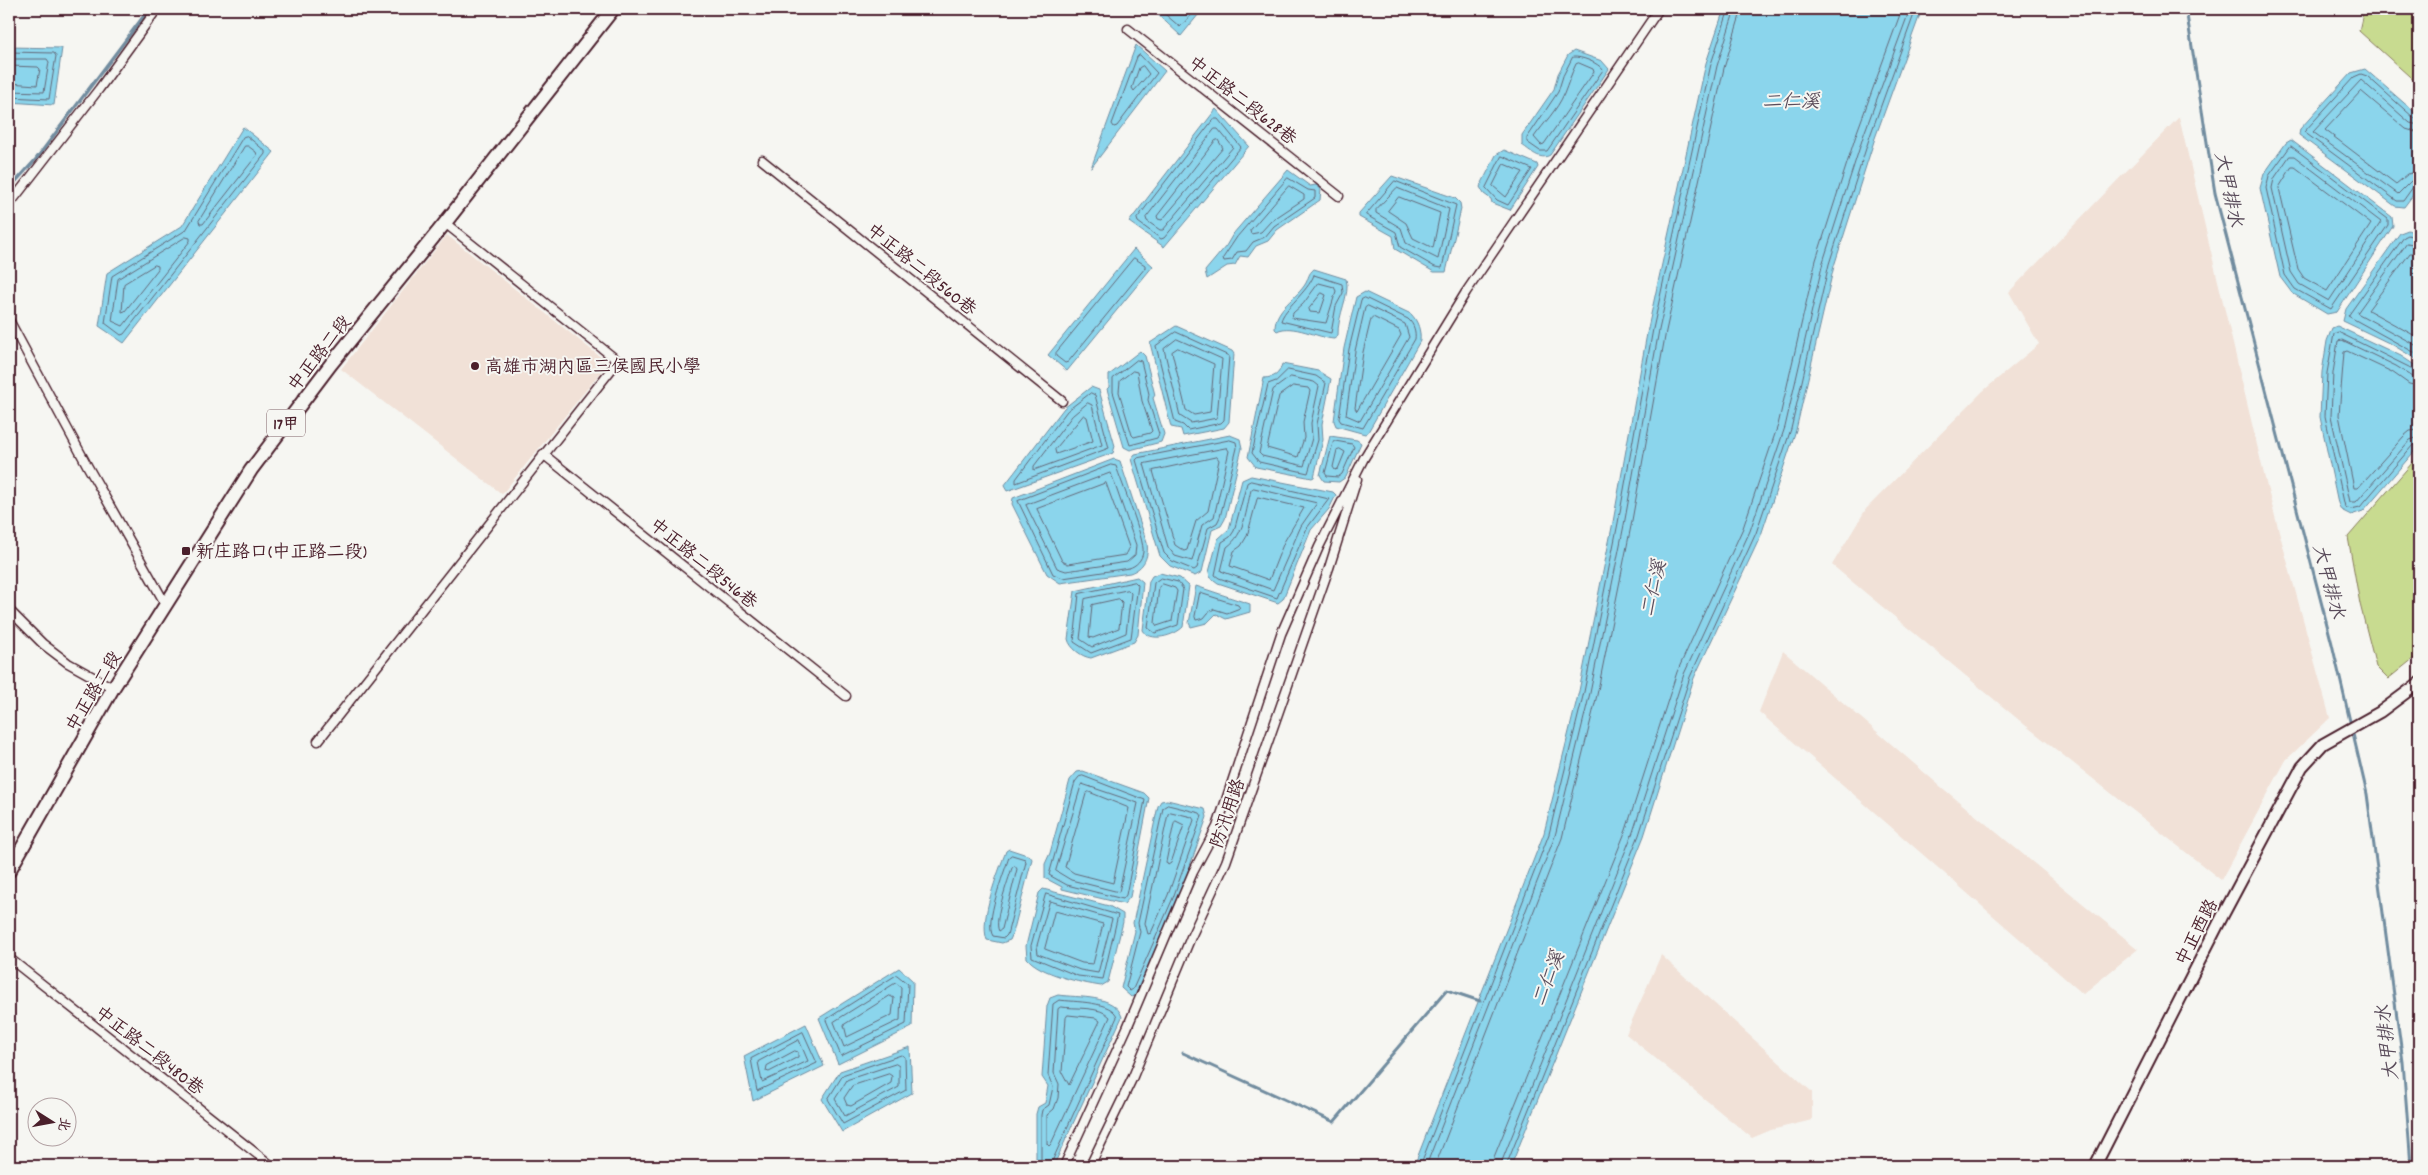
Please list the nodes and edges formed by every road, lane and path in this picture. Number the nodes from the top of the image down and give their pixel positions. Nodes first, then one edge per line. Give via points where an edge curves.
1 (157, 9) edge
2 (613, 9) edge
3 (1659, 9) edge
4 (1128, 29) dead end
5 (762, 160) dead end
6 (1339, 196) dead end
7 (9, 205) edge
8 (445, 223) junction
9 (9, 320) edge
10 (1062, 400) dead end
11 (543, 454) junction
12 (1364, 458) junction
13 (166, 605) junction
14 (9, 610) edge
15 (2419, 682) edge
16 (113, 688) junction
17 (846, 696) dead end
18 (318, 741) dead end
19 (9, 871) edge
20 (9, 958) edge
21 (272, 1166) edge
22 (1064, 1166) edge
23 (1090, 1166) edge
24 (2095, 1166) edge

1 - 7 street
2 - 8 main road, 中正路二段 / 17甲
3 - 12 street via 1466,292
4 - 6 street, 中正路二段628巷
5 - 10 street, 中正路二段560巷
8 - 11 street via 618,362
8 - 13 main road, 中正路二段 / 17甲 via 331,364 251,470
9 - 13 street
11 - 17 street, 中正路二段546巷
11 - 18 street
12 - 22 street via 1319,547 1281,634 1217,826 1193,872
12 - 23 street, 防汛用路 via 1326,577 1226,862
13 - 16 main road, 中正路二段 / 17甲
14 - 16 street via 43,644 68,663
15 - 24 street, 中正西路 via 2380,712 2316,750 2294,779
16 - 19 main road, 中正路二段 / 17甲
20 - 21 street, 中正路二段480巷

